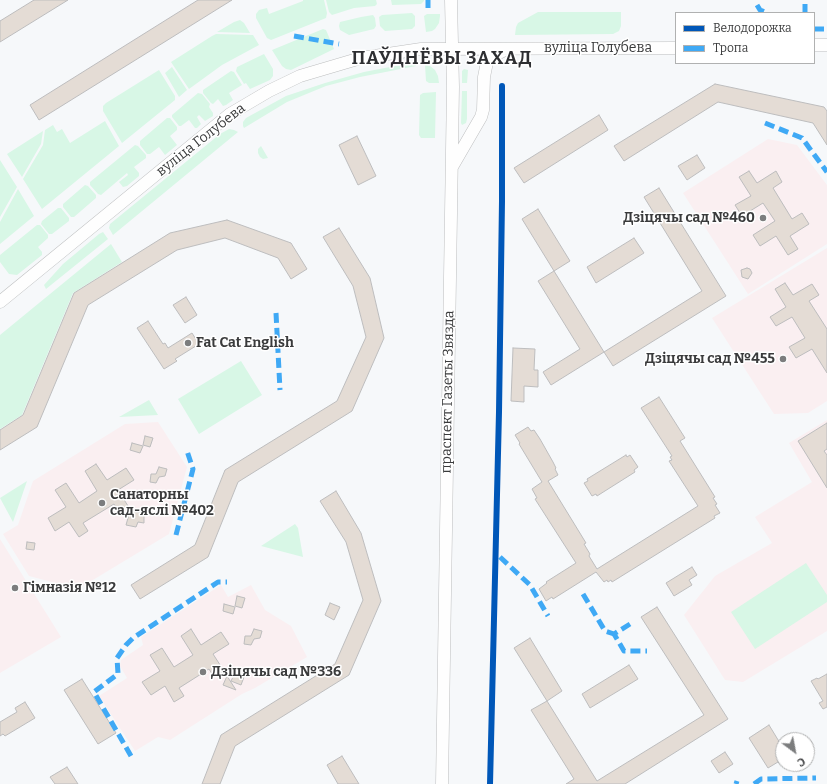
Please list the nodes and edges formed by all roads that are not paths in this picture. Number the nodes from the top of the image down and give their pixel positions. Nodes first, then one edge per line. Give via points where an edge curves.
1 (451, 0) edge
2 (815, 45) edge
3 (827, 45) edge
4 (675, 48) edge
5 (451, 49) junction
6 (510, 49) junction
7 (451, 168) junction
8 (0, 302) edge
9 (442, 784) edge

1 - 5 main road, праспект Газеты Звязда
2 - 3 main road
4 - 6 main road, вуліца Голубева
5 - 6 main road, вуліца Голубева
5 - 7 main road, праспект Газеты Звязда
5 - 8 main road, вуліца Голубева via 399,51 361,58 300,76 253,99 230,114
6 - 7 main road via 496,53 487,62 481,117
7 - 9 main road, праспект Газеты Звязда

